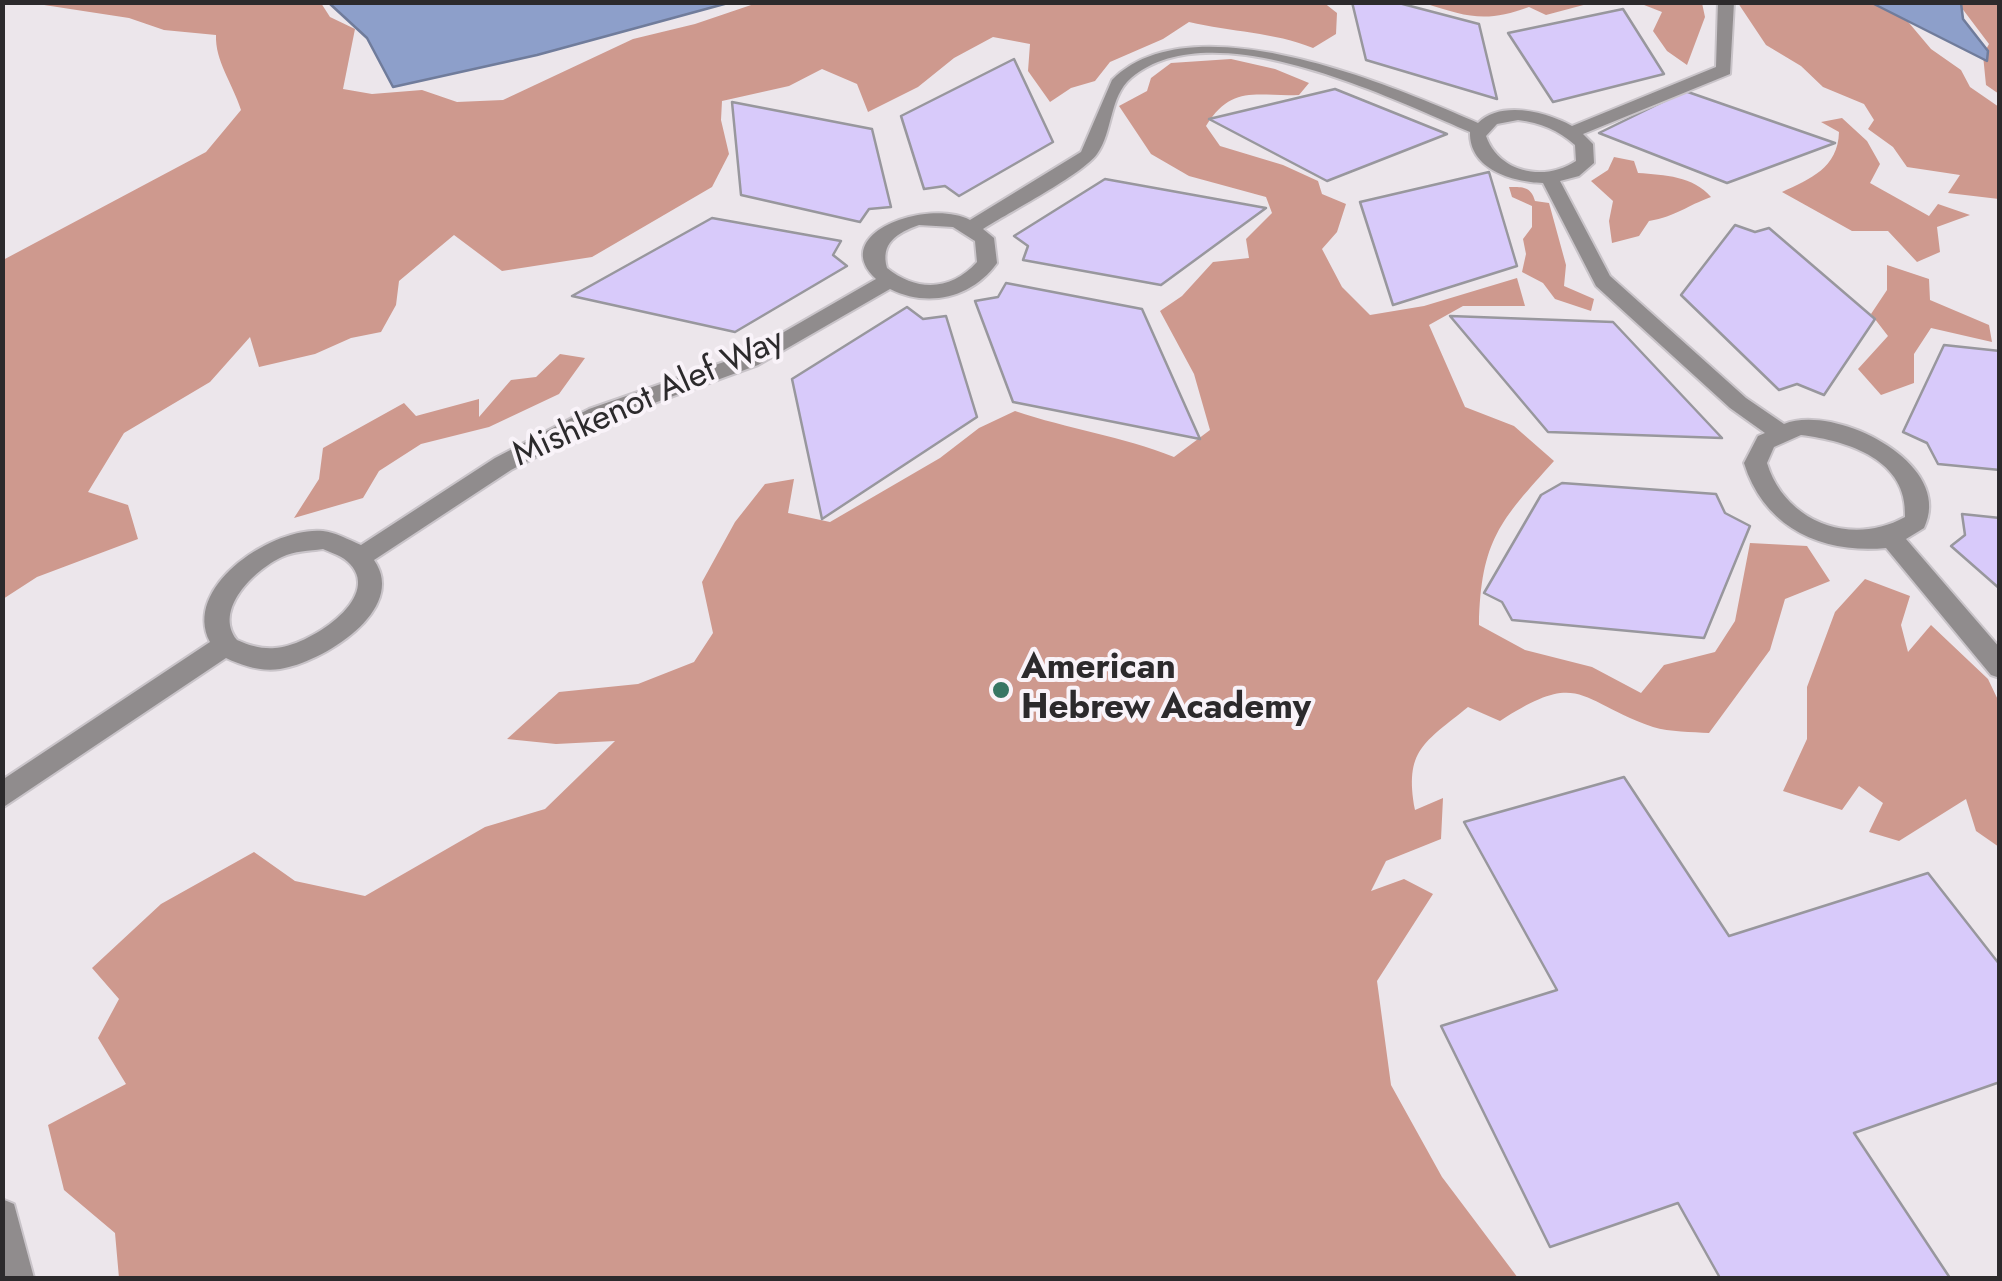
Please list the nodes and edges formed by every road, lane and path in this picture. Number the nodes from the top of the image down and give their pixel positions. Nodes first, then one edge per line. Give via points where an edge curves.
1 (1726, 2) edge
2 (1480, 130) junction
3 (1572, 132) junction
4 (1549, 178) junction
5 (972, 227) junction
6 (888, 281) junction
7 (1778, 431) junction
8 (1892, 539) junction
9 (364, 555) junction
10 (226, 645) junction
11 (2000, 667) edge
12 (2, 796) edge
13 (2, 1216) edge
14 (17, 1278) edge

1 - 3 street via 1724,70
2 - 3 street via 1491,120 1518,115
2 - 4 street via 1478,145 1497,165
2 - 5 street via 1386,91 1266,54 1234,48 1173,52 1128,72 1112,90 1088,155
3 - 4 street via 1584,144 1584,163
4 - 7 street via 1570,207 1602,281
5 - 6 street via 923,218 892,228 874,248 878,272
5 - 6 street via 984,238 987,263 964,285 924,292
6 - 9 street, Mishkenot Alef Way via 751,360 597,415 502,464
7 - 8 street via 1755,454 1761,486 1774,502 1792,518 1840,539
7 - 8 street via 1799,426 1852,436 1898,466 1920,504 1916,522
8 - 11 street
9 - 10 street via 370,588 364,606 330,641 282,659 258,660
9 - 10 street via 324,540 273,550 249,565 219,604 216,624
10 - 12 street
13 - 14 street

